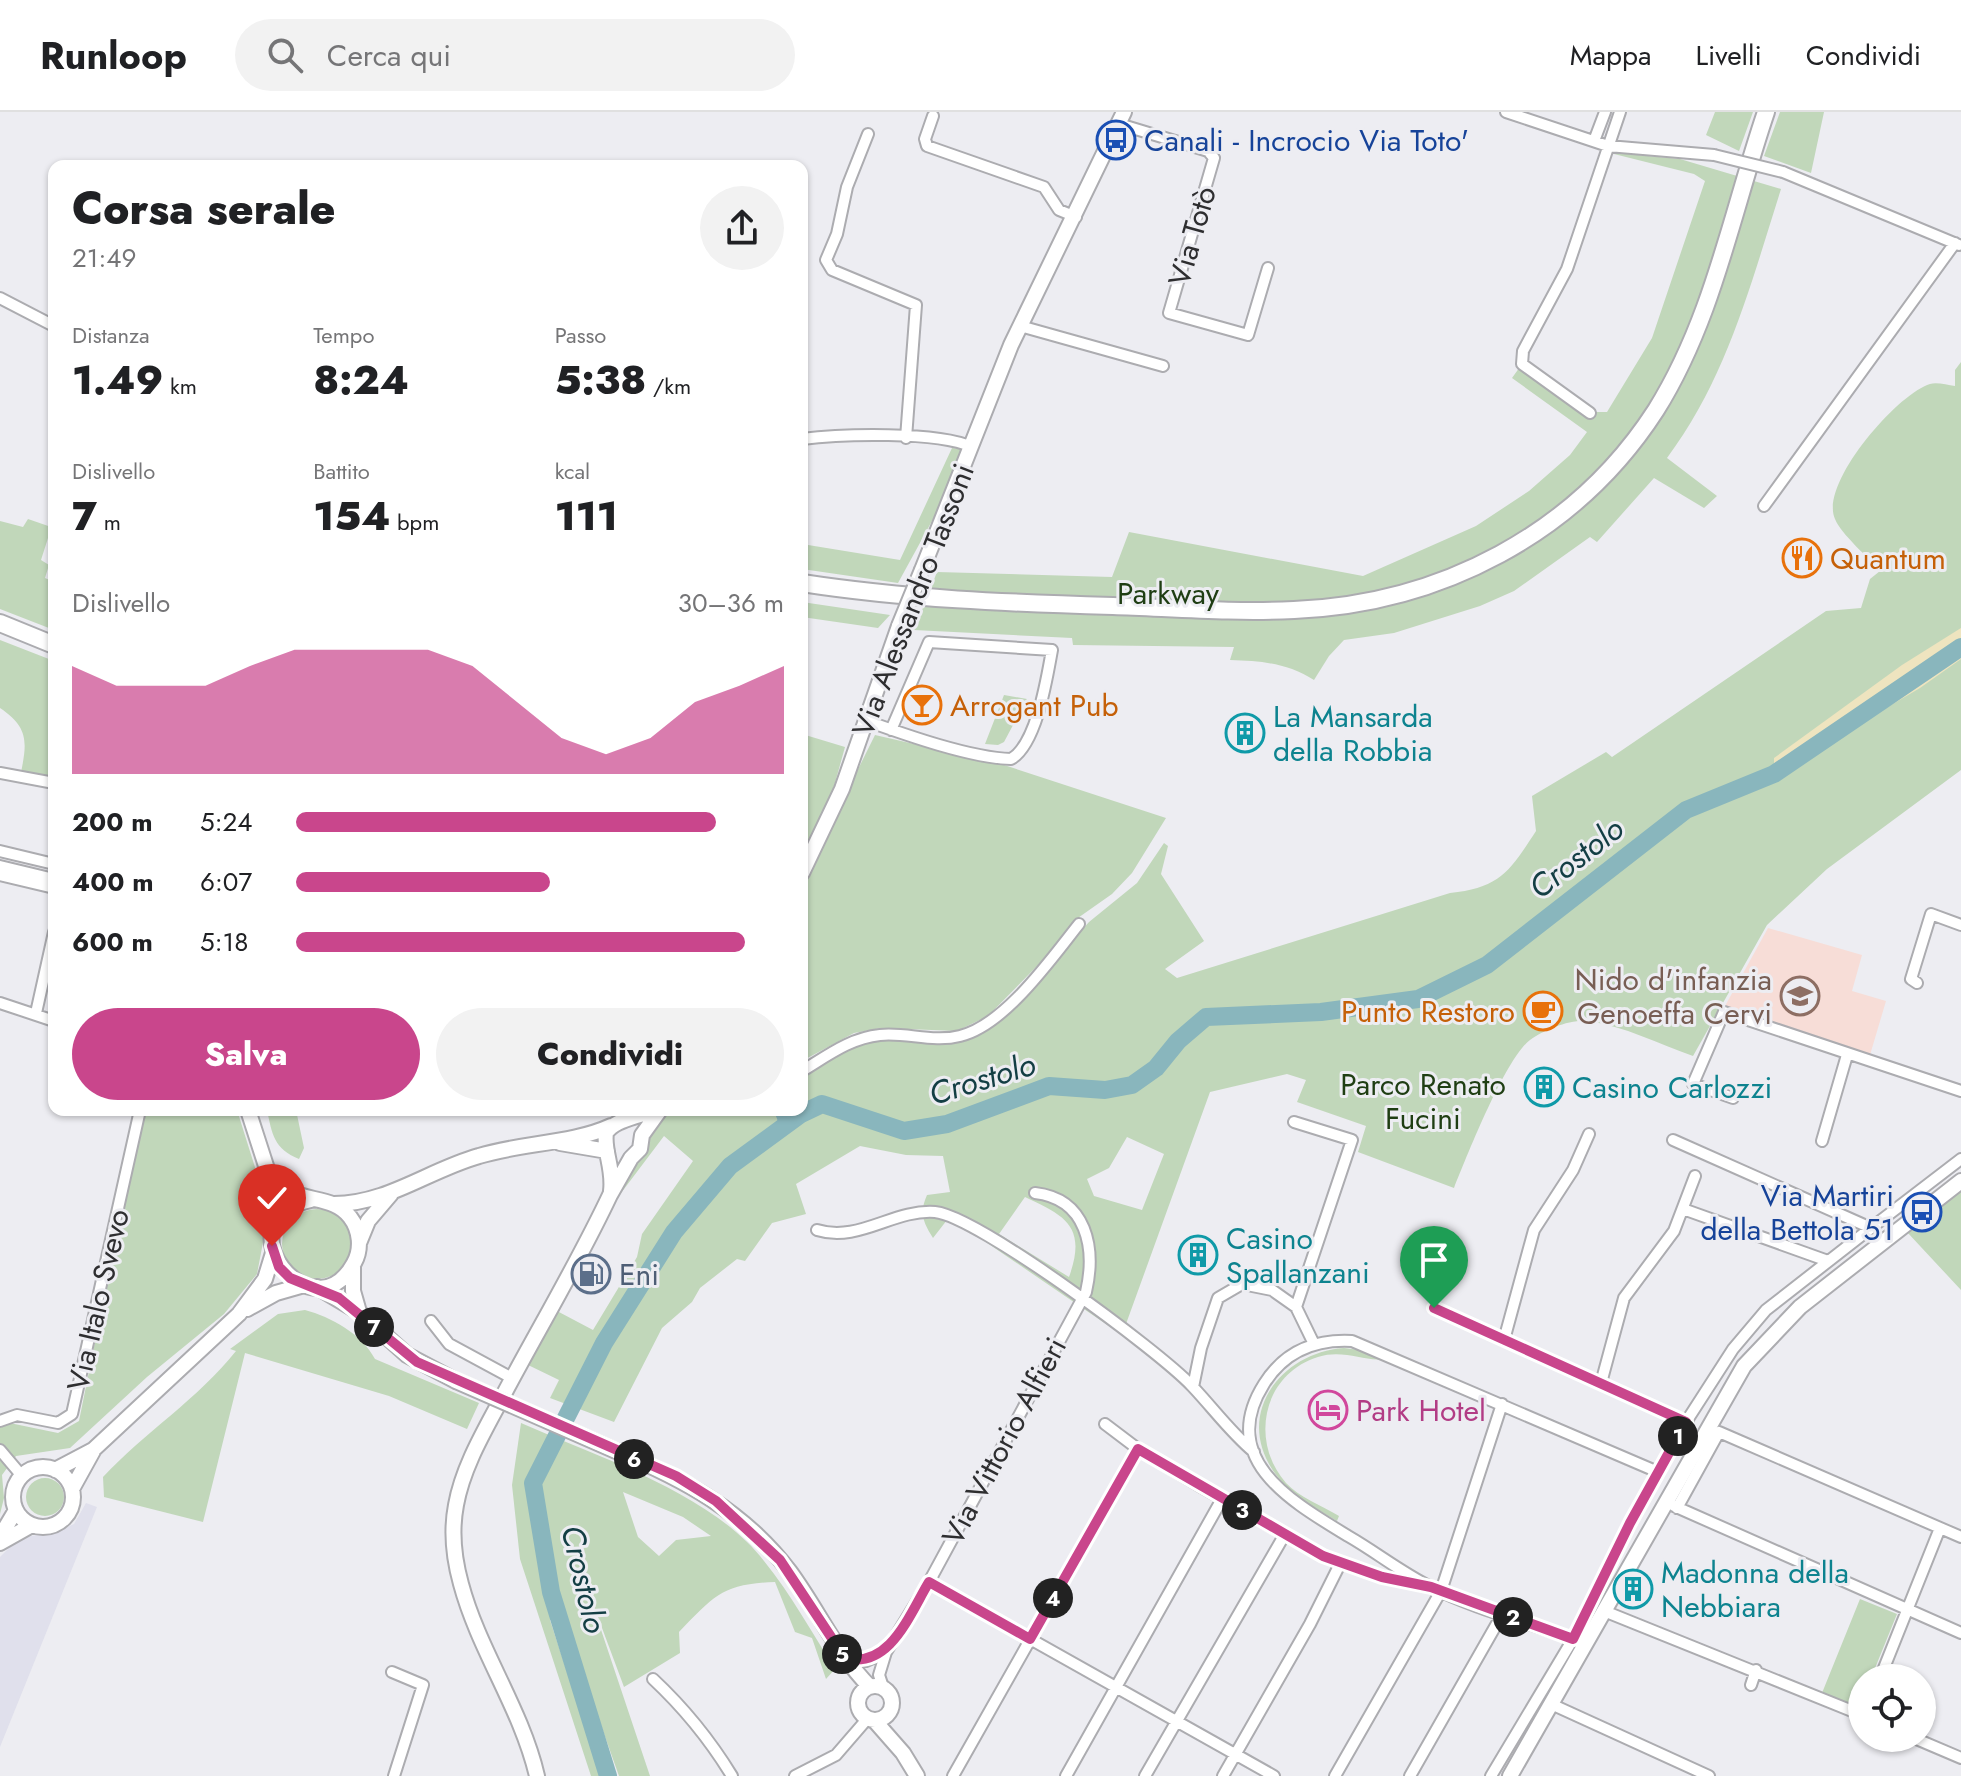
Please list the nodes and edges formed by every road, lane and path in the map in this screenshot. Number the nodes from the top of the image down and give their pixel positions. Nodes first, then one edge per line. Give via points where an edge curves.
1 (1506, 112) edge
2 (1605, 112) edge
3 (1620, 112) edge
4 (1766, 112) edge
5 (933, 116) dead end
6 (1121, 118) edge
7 (868, 134) dead end
8 (1594, 141) junction
9 (1608, 146) junction
10 (1076, 217) junction
11 (1958, 245) edge
12 (1268, 268) dead end
13 (0, 298) edge
14 (48, 323) edge
15 (1020, 326) junction
16 (1163, 366) dead end
17 (1590, 413) dead end
18 (906, 438) junction
19 (808, 439) edge
20 (972, 447) junction
21 (1764, 506) dead end
22 (808, 584) edge
23 (0, 623) edge
24 (48, 643) edge
25 (867, 721) junction
26 (891, 730) junction
27 (0, 773) edge
28 (48, 782) edge
29 (0, 851) edge
30 (808, 861) edge
31 (48, 863) edge
32 (0, 866) edge
33 (0, 875) edge
34 (48, 878) edge
35 (48, 887) edge
36 (1079, 924) dead end
37 (1961, 925) edge
38 (48, 959) edge
39 (1917, 983) dead end
40 (0, 1003) edge
41 (36, 1013) junction
42 (48, 1018) edge
43 (1847, 1055) junction
44 (808, 1068) edge
45 (1961, 1091) edge
46 (1733, 1098) dead end
47 (139, 1116) edge
48 (250, 1116) edge
49 (640, 1116) edge
50 (656, 1116) edge
51 (628, 1122) junction
52 (1294, 1122) dead end
53 (611, 1126) junction
54 (1589, 1134) dead end
55 (642, 1135) junction
56 (1673, 1140) dead end
57 (1822, 1141) dead end
58 (544, 1143) junction
59 (609, 1153) junction
60 (631, 1158) junction
61 (1961, 1159) edge
62 (267, 1169) junction
63 (1695, 1176) dead end
64 (1961, 1181) edge
65 (1035, 1193) dead end
66 (391, 1194) junction
67 (610, 1195) junction
68 (311, 1200) junction
69 (334, 1204) junction
70 (1683, 1209) junction
71 (278, 1220) junction
72 (1871, 1228) junction
73 (817, 1230) dead end
74 (359, 1243) junction
75 (273, 1253) junction
76 (1828, 1261) junction
77 (353, 1265) junction
78 (310, 1286) junction
79 (1080, 1299) junction
80 (1296, 1307) junction
81 (1434, 1308) dead end
82 (359, 1312) junction
83 (239, 1314) junction
84 (431, 1321) dead end
85 (1504, 1340) junction
86 (1314, 1344) junction
87 (512, 1378) junction
88 (1601, 1383) junction
89 (1193, 1387) junction
90 (1502, 1404) junction
91 (0, 1421) edge
92 (1686, 1422) junction
93 (1105, 1424) dead end
94 (1138, 1449) junction
95 (0, 1450) edge
96 (93, 1450) junction
97 (1254, 1452) junction
98 (55, 1470) junction
99 (1658, 1472) junction
100 (22, 1476) junction
101 (72, 1489) junction
102 (1222, 1499) junction
103 (1671, 1505) junction
104 (16, 1510) junction
105 (32, 1525) junction
106 (1940, 1528) junction
107 (1285, 1534) junction
108 (1961, 1537) edge
109 (0, 1540) edge
110 (1341, 1562) junction
111 (929, 1582) junction
112 (1436, 1589) junction
113 (1908, 1609) junction
114 (1604, 1611) junction
115 (1503, 1613) junction
116 (1961, 1633) edge
117 (1030, 1639) junction
118 (1573, 1639) junction
119 (883, 1654) junction
120 (849, 1664) junction
121 (1886, 1664) edge
122 (1756, 1670) junction
123 (392, 1672) dead end
124 (653, 1679) dead end
125 (1751, 1685) dead end
126 (1114, 1688) junction
127 (872, 1690) junction
128 (1551, 1704) junction
129 (1848, 1709) edge
130 (890, 1711) junction
131 (871, 1719) junction
132 (1176, 1722) junction
133 (1936, 1747) edge
134 (903, 1753) junction
135 (1235, 1753) junction
136 (1961, 1758) edge
137 (394, 1776) edge
138 (537, 1776) edge
139 (732, 1776) edge
140 (795, 1776) edge
141 (917, 1776) edge
142 (953, 1776) edge
143 (1066, 1776) edge
144 (1145, 1776) edge
145 (1223, 1776) edge
146 (1274, 1776) edge
147 (1335, 1776) edge
148 (1410, 1776) edge
149 (1491, 1776) edge
150 (1510, 1776) edge
151 (1709, 1776) edge

1 - 8 street
2 - 8 street
3 - 9 street
4 - 22 main road via 1700,320 1656,410 1584,496 1485,564 1402,595 1293,610 950,601
5 - 10 street via 927,146 1044,187 1059,210
6 - 10 street, Via Alessandro Tassoni
6 - 12 street, Via Totò via 1208,151 1214,158 1169,313 1248,335
7 - 18 street via 847,187 827,266 916,305
8 - 9 street
9 - 11 street, bridge via 1714,155 1783,172
9 - 17 street via 1567,269 1523,351 1522,364
10 - 15 street, Via Alessandro Tassoni
11 - 21 street
13 - 14 street
15 - 16 street
15 - 20 street, Via Alessandro Tassoni
18 - 19 street
18 - 20 street
20 - 25 street, Via Alessandro Tassoni, bridge via 899,626
23 - 24 main road
25 - 26 street
25 - 30 street, Via Alessandro Tassoni via 834,810
26 - 26 street via 1011,759 1042,706 1052,650 929,642
27 - 28 street
29 - 31 street
32 - 34 street
33 - 35 street
36 - 44 street via 1014,999 968,1034 860,1039
37 - 39 street via 1931,914 1911,979
38 - 41 street
40 - 41 street
41 - 42 street
43 - 45 street
43 - 46 street via 1724,1012 1693,1084
43 - 57 street
47 - 91 street, Via Italo Svevo via 72,1414 58,1423 17,1415
48 - 62 street
49 - 51 street
50 - 55 street
51 - 53 street
51 - 55 street
52 - 80 street via 1352,1140
53 - 58 street
53 - 59 street via 605,1138
54 - 85 street via 1573,1170 1534,1230
55 - 60 street via 640,1149
56 - 72 street
58 - 59 street via 586,1145
58 - 66 street via 452,1164
59 - 60 street
59 - 67 street
60 - 67 street
61 - 72 street
62 - 68 street via 288,1190
62 - 71 street
63 - 70 street
64 - 103 street via 1769,1335 1733,1382
65 - 79 street, Via Vittorio Alfieri via 1052,1195 1074,1208 1086,1232 1092,1266
66 - 69 street
66 - 74 street via 368,1221
67 - 87 street
68 - 69 street
68 - 71 street via 295,1205
69 - 74 street via 350,1217
70 - 76 street
70 - 88 street via 1674,1231 1624,1298
71 - 75 street
72 - 76 street
73 - 79 street via 836,1236 934,1212 966,1222
74 - 77 street
75 - 78 street via 284,1273
75 - 83 street via 265,1279
76 - 92 street via 1756,1318
77 - 78 street via 333,1283
77 - 82 street
78 - 82 street
78 - 83 street via 276,1293
79 - 89 street via 1100,1309
79 - 111 street, Via Vittorio Alfieri
80 - 86 street
80 - 89 street via 1272,1290 1242,1284 1218,1298
81 - 85 street
82 - 120 street, bridge via 397,1348 456,1381 686,1482 753,1531 790,1572
83 - 96 street
84 - 87 street via 449,1344
85 - 88 street
86 - 90 street via 1365,1344
86 - 97 street via 1289,1356 1264,1385 1252,1422
87 - 138 street via 461,1482 454,1536 467,1604
88 - 92 street
89 - 97 street
90 - 99 street
90 - 112 street
92 - 99 street
93 - 94 street
94 - 102 street
94 - 117 street
95 - 100 street
96 - 98 street
96 - 101 street
97 - 112 street via 1271,1483 1293,1502
98 - 100 street via 35,1468
98 - 101 street
99 - 118 street
100 - 104 street via 13,1495
101 - 105 street via 73,1503 65,1518 50,1527
102 - 107 street
102 - 126 street
103 - 106 street via 1719,1432
103 - 113 street
103 - 114 street
104 - 105 street
104 - 109 street
105 - 109 street
106 - 108 street
106 - 113 street
107 - 110 street
107 - 132 street
110 - 112 street
110 - 135 street
111 - 117 street
111 - 119 street, Via Vittorio Alfieri
112 - 115 street
112 - 147 street
113 - 116 street
113 - 121 street
114 - 122 street
114 - 128 street
115 - 118 street
115 - 148 street
117 - 126 street
117 - 142 street
118 - 149 street
119 - 120 street
119 - 127 street, Via Vittorio Alfieri
120 - 127 street
122 - 125 street
122 - 129 street
123 - 137 street via 423,1685
124 - 139 street via 714,1747
126 - 132 street
126 - 143 street
127 - 130 street via 891,1697
127 - 131 street via 860,1710
128 - 150 street
128 - 151 street
130 - 131 street
130 - 134 street
131 - 134 street
131 - 140 street via 836,1755
132 - 135 street
132 - 144 street
133 - 136 street
134 - 141 street
135 - 145 street
135 - 146 street

